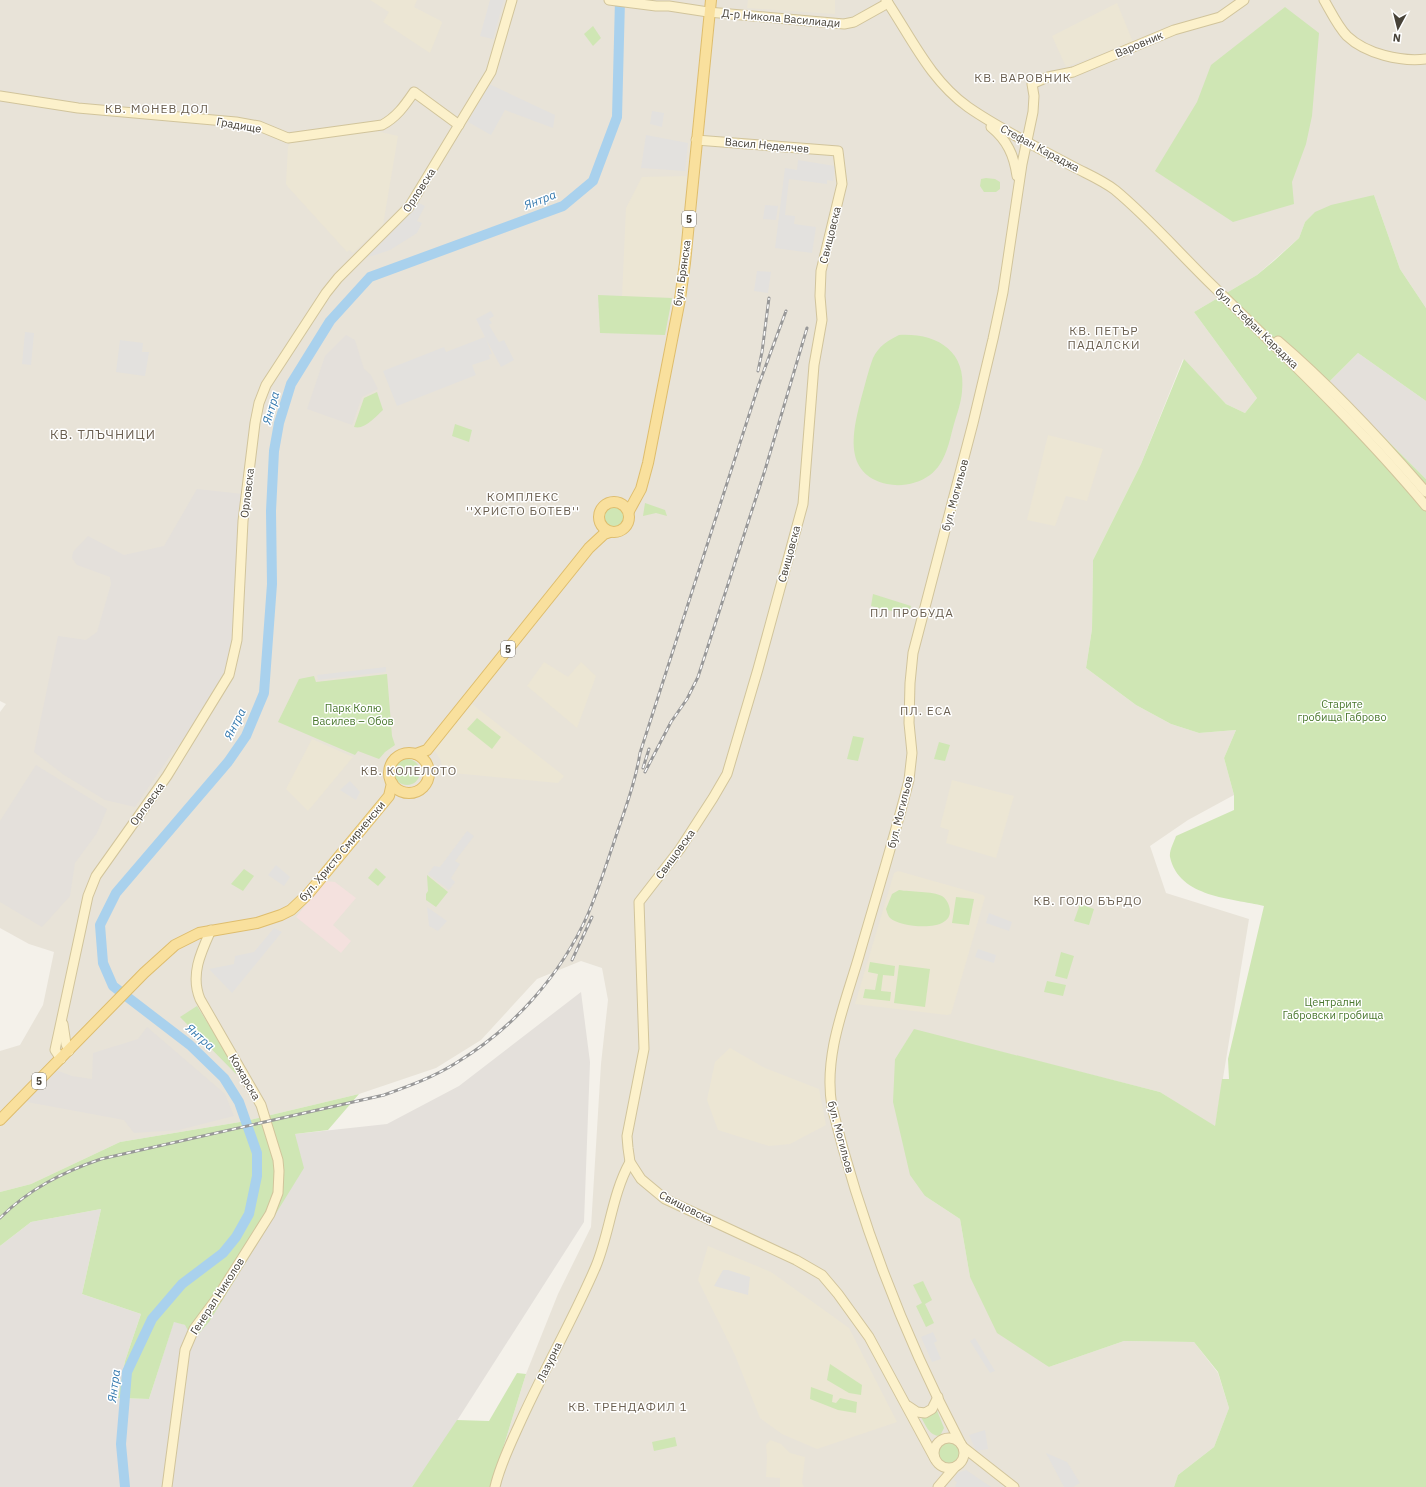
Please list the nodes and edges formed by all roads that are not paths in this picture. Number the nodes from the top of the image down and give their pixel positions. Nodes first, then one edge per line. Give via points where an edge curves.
1 (512, 0) edge
2 (609, 0) edge
3 (658, 0) edge
4 (710, 0) edge
5 (1244, 0) edge
6 (1324, 0) edge
7 (887, 1) edge
8 (669, 6) junction
9 (708, 12) junction
10 (1426, 59) edge
11 (1032, 84) joint
12 (0, 96) edge
13 (967, 106) junction
14 (459, 125) junction
15 (696, 140) junction
16 (1026, 142) junction
17 (838, 151) joint
18 (1019, 186) junction
19 (1210, 283) junction
20 (1426, 492) edge
21 (638, 494) junction
22 (619, 502) junction
23 (1426, 506) edge
24 (629, 512) junction
25 (599, 520) junction
26 (610, 532) junction
27 (589, 548) junction
28 (427, 750) junction
29 (416, 754) junction
30 (429, 766) junction
31 (392, 784) junction
32 (406, 793) junction
33 (389, 796) junction
34 (211, 930) junction
35 (62, 1021) junction
36 (70, 1050) junction
37 (61, 1059) junction
38 (0, 1120) edge
39 (627, 1136) junction
40 (278, 1160) joint
41 (630, 1162) junction
42 (612, 1213) junction
43 (938, 1397) junction
44 (906, 1404) junction
45 (947, 1417) junction
46 (921, 1431) junction
47 (942, 1440) junction
48 (962, 1445) junction
49 (937, 1461) junction
50 (958, 1465) junction
51 (986, 1466) junction
52 (939, 1486) edge
53 (167, 1487) edge
54 (495, 1487) edge
55 (1014, 1487) edge

1 - 14 street, Орловска via 491,72
2 - 8 street, Д-р Никола Василиади
3 - 8 street, Д-р Никола Василиади
4 - 9 main road, бул. Брянска / 5
5 - 11 street, Варовник via 1220,17 1174,30 1073,72 1048,77
6 - 10 street via 1345,33 1361,46 1390,56
7 - 9 street, Д-р Никола Василиади via 854,22 844,24
7 - 13 street, Стефан Караджа via 933,73
8 - 9 street, Д-р Никола Василиади
9 - 15 main road, бул. Брянска / 5
11 - 16 street, бул. Могильов via 1033,112
12 - 14 street, Градище via 78,108 236,122 259,126 288,138 382,125 399,113 414,92
13 - 16 street, Стефан Караджа
13 - 18 street via 999,133 1007,144 1014,160
14 - 35 street, Орловска via 410,207 338,278 266,385 255,423 243,521 237,640 229,675 167,776 96,876 88,896
15 - 17 street, Васил Неделчев
15 - 21 main road, бул. Брянска / 5 via 680,299 648,463
16 - 18 street, бул. Могильов
16 - 19 street, Стефан Караджа via 1102,181 1114,190 1142,214
17 - 39 street, Свищовска via 842,184 822,271 822,320 814,365 803,504 727,774 680,849 639,902 644,1049
18 - 43 street, бул. Могильов via 1003,292 985,374 913,653 910,683 912,753 909,780 842,1016 830,1074 830,1096 870,1236
19 - 20 street, бул. Стефан Караджа via 1301,360 1386,445
19 - 23 street, бул. Стефан Караджа via 1296,365 1378,450
21 - 22 main road, 5
21 - 24 main road, бул. Брянска / 5
22 - 24 main road
22 - 25 main road, 5 via 604,505
24 - 26 main road, 5 via 629,522 625,529
25 - 26 main road via 602,527
25 - 27 main road, 5
26 - 27 main road, 5 via 604,534
27 - 28 main road, 5
28 - 29 main road, 5
28 - 30 main road
29 - 30 main road
29 - 31 main road, 5 via 403,753 393,760 389,771
30 - 32 main road via 429,779 424,787 416,792
31 - 32 main road
31 - 33 main road, бул. Христо Смирненски / 5
32 - 33 main road
33 - 34 main road, бул. Христо Смирненски / 5 via 308,894 291,910 257,923
34 - 36 main road, бул. Христо Смирненски / 5 via 183,940 144,973
34 - 40 street, Кожарска via 196,973 198,994 261,1105
35 - 36 street, Орловска via 66,1044
35 - 37 street, Орловска via 55,1050
36 - 37 main road, 5
37 - 38 main road, 5
39 - 41 street, Свищовска
39 - 42 street
40 - 53 street, Генерал Николов via 280,1182 270,1214 217,1298 194,1329 185,1350
41 - 42 street via 622,1177
41 - 44 street, Свищовска via 647,1186 665,1199 796,1260 822,1275 869,1337
42 - 54 street, Лазурна via 596,1266 522,1419
43 - 44 street via 932,1409 925,1413 917,1412
43 - 45 street, бул. Могильов
44 - 46 street, Свищовска
45 - 47 street, бул. Могильов via 948,1427
45 - 48 street, бул. Могильов
46 - 47 street, Свищовска
46 - 49 street, Свищовска
47 - 48 street via 954,1439
47 - 49 street via 935,1449
48 - 50 street via 964,1456
48 - 51 street
49 - 50 street via 946,1468
49 - 52 street via 942,1472
50 - 51 street via 970,1462
50 - 52 street
51 - 55 street

